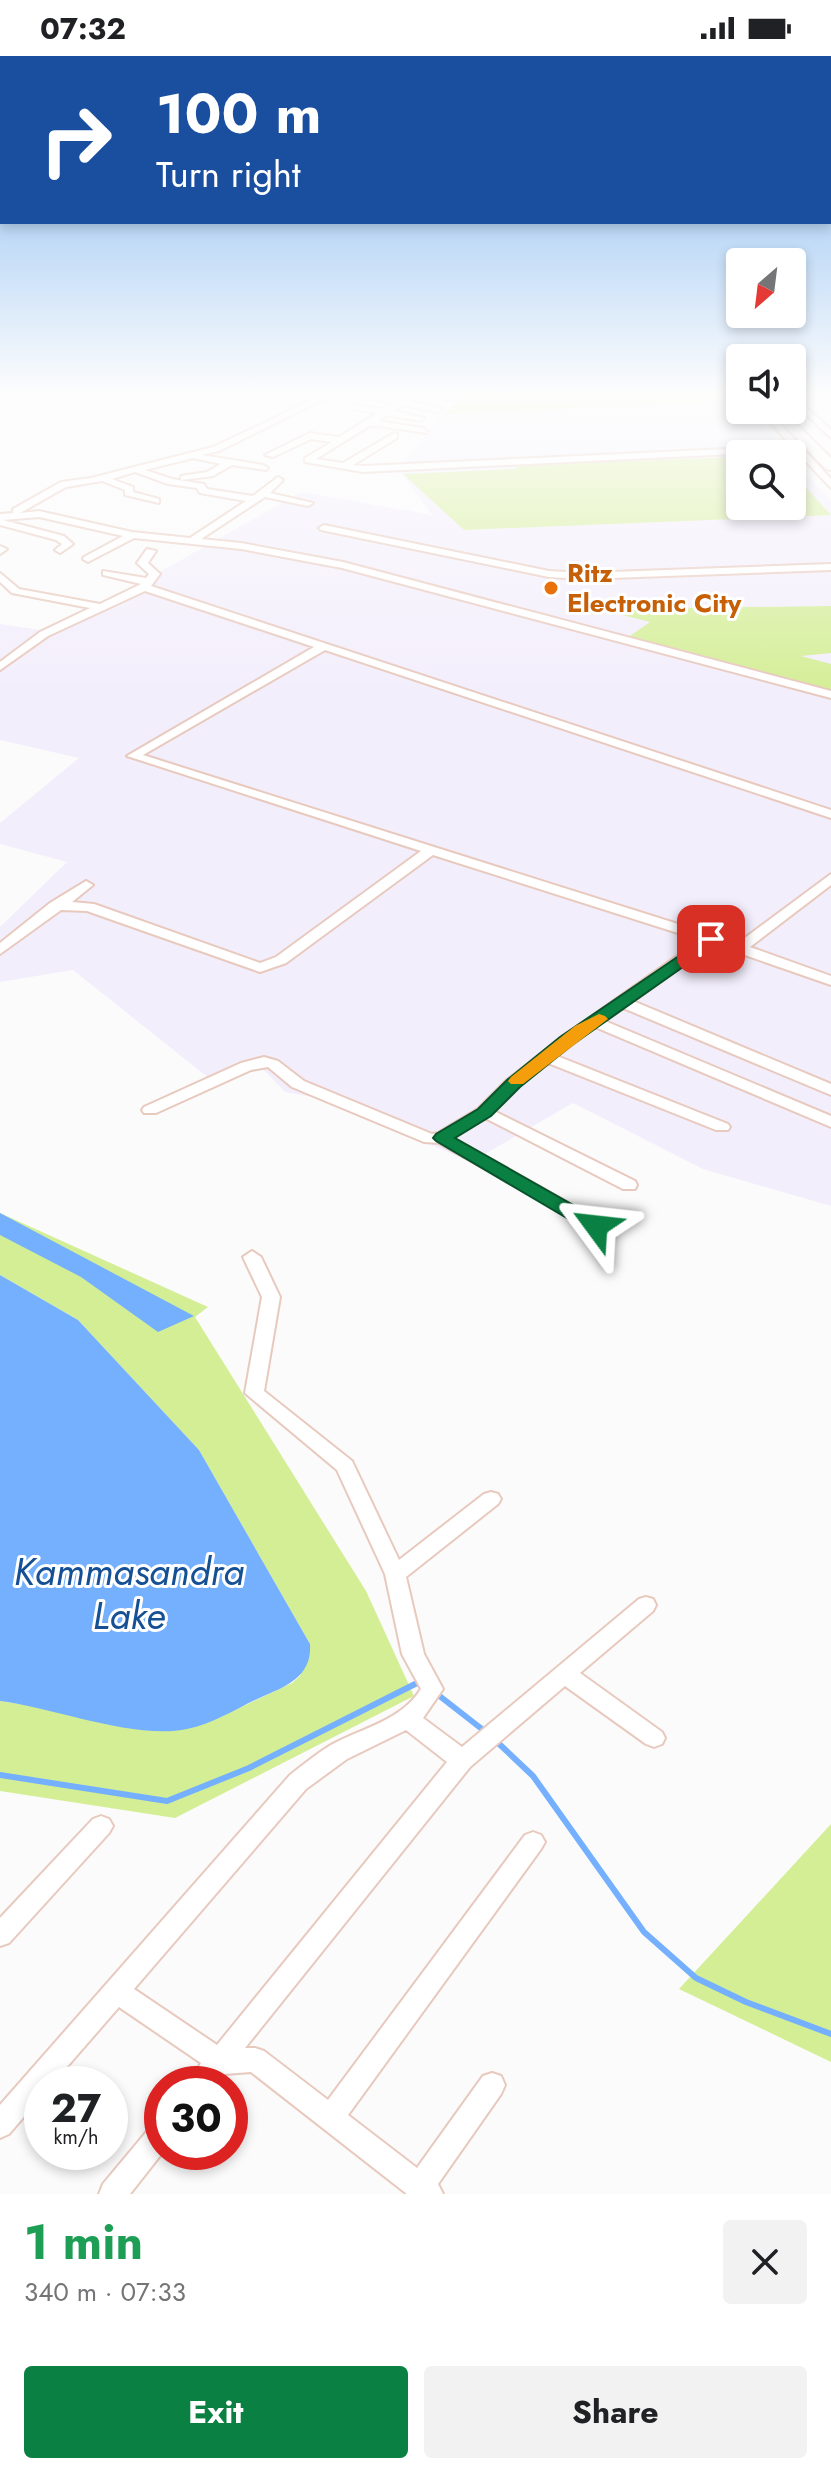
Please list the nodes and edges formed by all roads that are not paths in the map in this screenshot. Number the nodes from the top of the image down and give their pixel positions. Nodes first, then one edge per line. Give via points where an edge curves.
1 (46, 494) edge
2 (131, 494) edge
3 (245, 494) edge
4 (262, 494) edge
5 (259, 496) junction
6 (156, 501) dead end
7 (308, 503) dead end
8 (1, 519) edge
9 (324, 528) dead end
10 (132, 535) junction
11 (193, 540) junction
12 (60, 550) dead end
13 (151, 551) dead end
14 (88, 559) dead end
15 (831, 567) edge
16 (107, 573) dead end
17 (0, 576) edge
18 (146, 584) junction
19 (102, 607) junction
20 (324, 646) junction
21 (0, 667) edge
22 (831, 695) edge
23 (831, 814) edge
24 (431, 850) junction
25 (831, 878) edge
26 (86, 885) dead end
27 (55, 906) junction
28 (711, 939) junction
29 (740, 948) junction
30 (0, 950) edge
31 (831, 981) edge
32 (625, 1003) junction
33 (595, 1022) junction
34 (548, 1058) junction
35 (831, 1090) edge
36 (150, 1110) dead end
37 (484, 1112) junction
38 (831, 1122) edge
39 (722, 1127) dead end
40 (442, 1138) junction
41 (629, 1185) dead end
42 (596, 1226) dead end
43 (252, 1257) dead end
44 (491, 1499) dead end
45 (395, 1574) junction
46 (646, 1605) dead end
47 (565, 1674) junction
48 (408, 1719) junction
49 (654, 1738) dead end
50 (462, 1760) junction
51 (101, 1826) dead end
52 (533, 1842) dead end
53 (0, 1935) edge
54 (116, 1991) junction
55 (220, 2061) junction
56 (216, 2066) edge
57 (492, 2085) dead end
58 (330, 2118) junction
59 (0, 2125) edge
60 (144, 2155) edge
61 (425, 2190) edge
62 (113, 2194) edge

1 - 8 street
2 - 6 street
3 - 5 street
4 - 5 street
5 - 7 street
5 - 11 street
8 - 10 street via 39,514
8 - 12 street via 60,538 68,544
9 - 15 street via 549,574
10 - 11 street
10 - 14 street
11 - 22 street via 343,565
13 - 18 street via 142,563 155,574
16 - 18 street
17 - 19 street via 16,591
18 - 19 street
18 - 20 street
19 - 21 street via 44,634
20 - 23 street
20 - 24 street via 133,756
24 - 27 street via 281,960 260,968 89,907
24 - 28 street
25 - 29 street
26 - 27 street
27 - 30 street
28 - 29 street
28 - 32 street
29 - 31 street
32 - 33 street
32 - 35 street
33 - 34 street
33 - 38 street
34 - 37 street
34 - 39 street
36 - 40 street via 264,1062 298,1084 430,1139
37 - 40 street
37 - 41 street
40 - 42 street
43 - 45 street via 271,1297 254,1393 345,1466
44 - 45 street
45 - 48 street via 413,1654 432,1689 425,1705
46 - 47 street
47 - 49 street
47 - 50 street
48 - 50 street
48 - 54 street via 337,1753 298,1782
50 - 55 street
51 - 53 street
52 - 58 street
54 - 55 street
54 - 59 street
55 - 56 street
55 - 58 street via 255,2060
57 - 61 street
58 - 61 street
60 - 62 street

